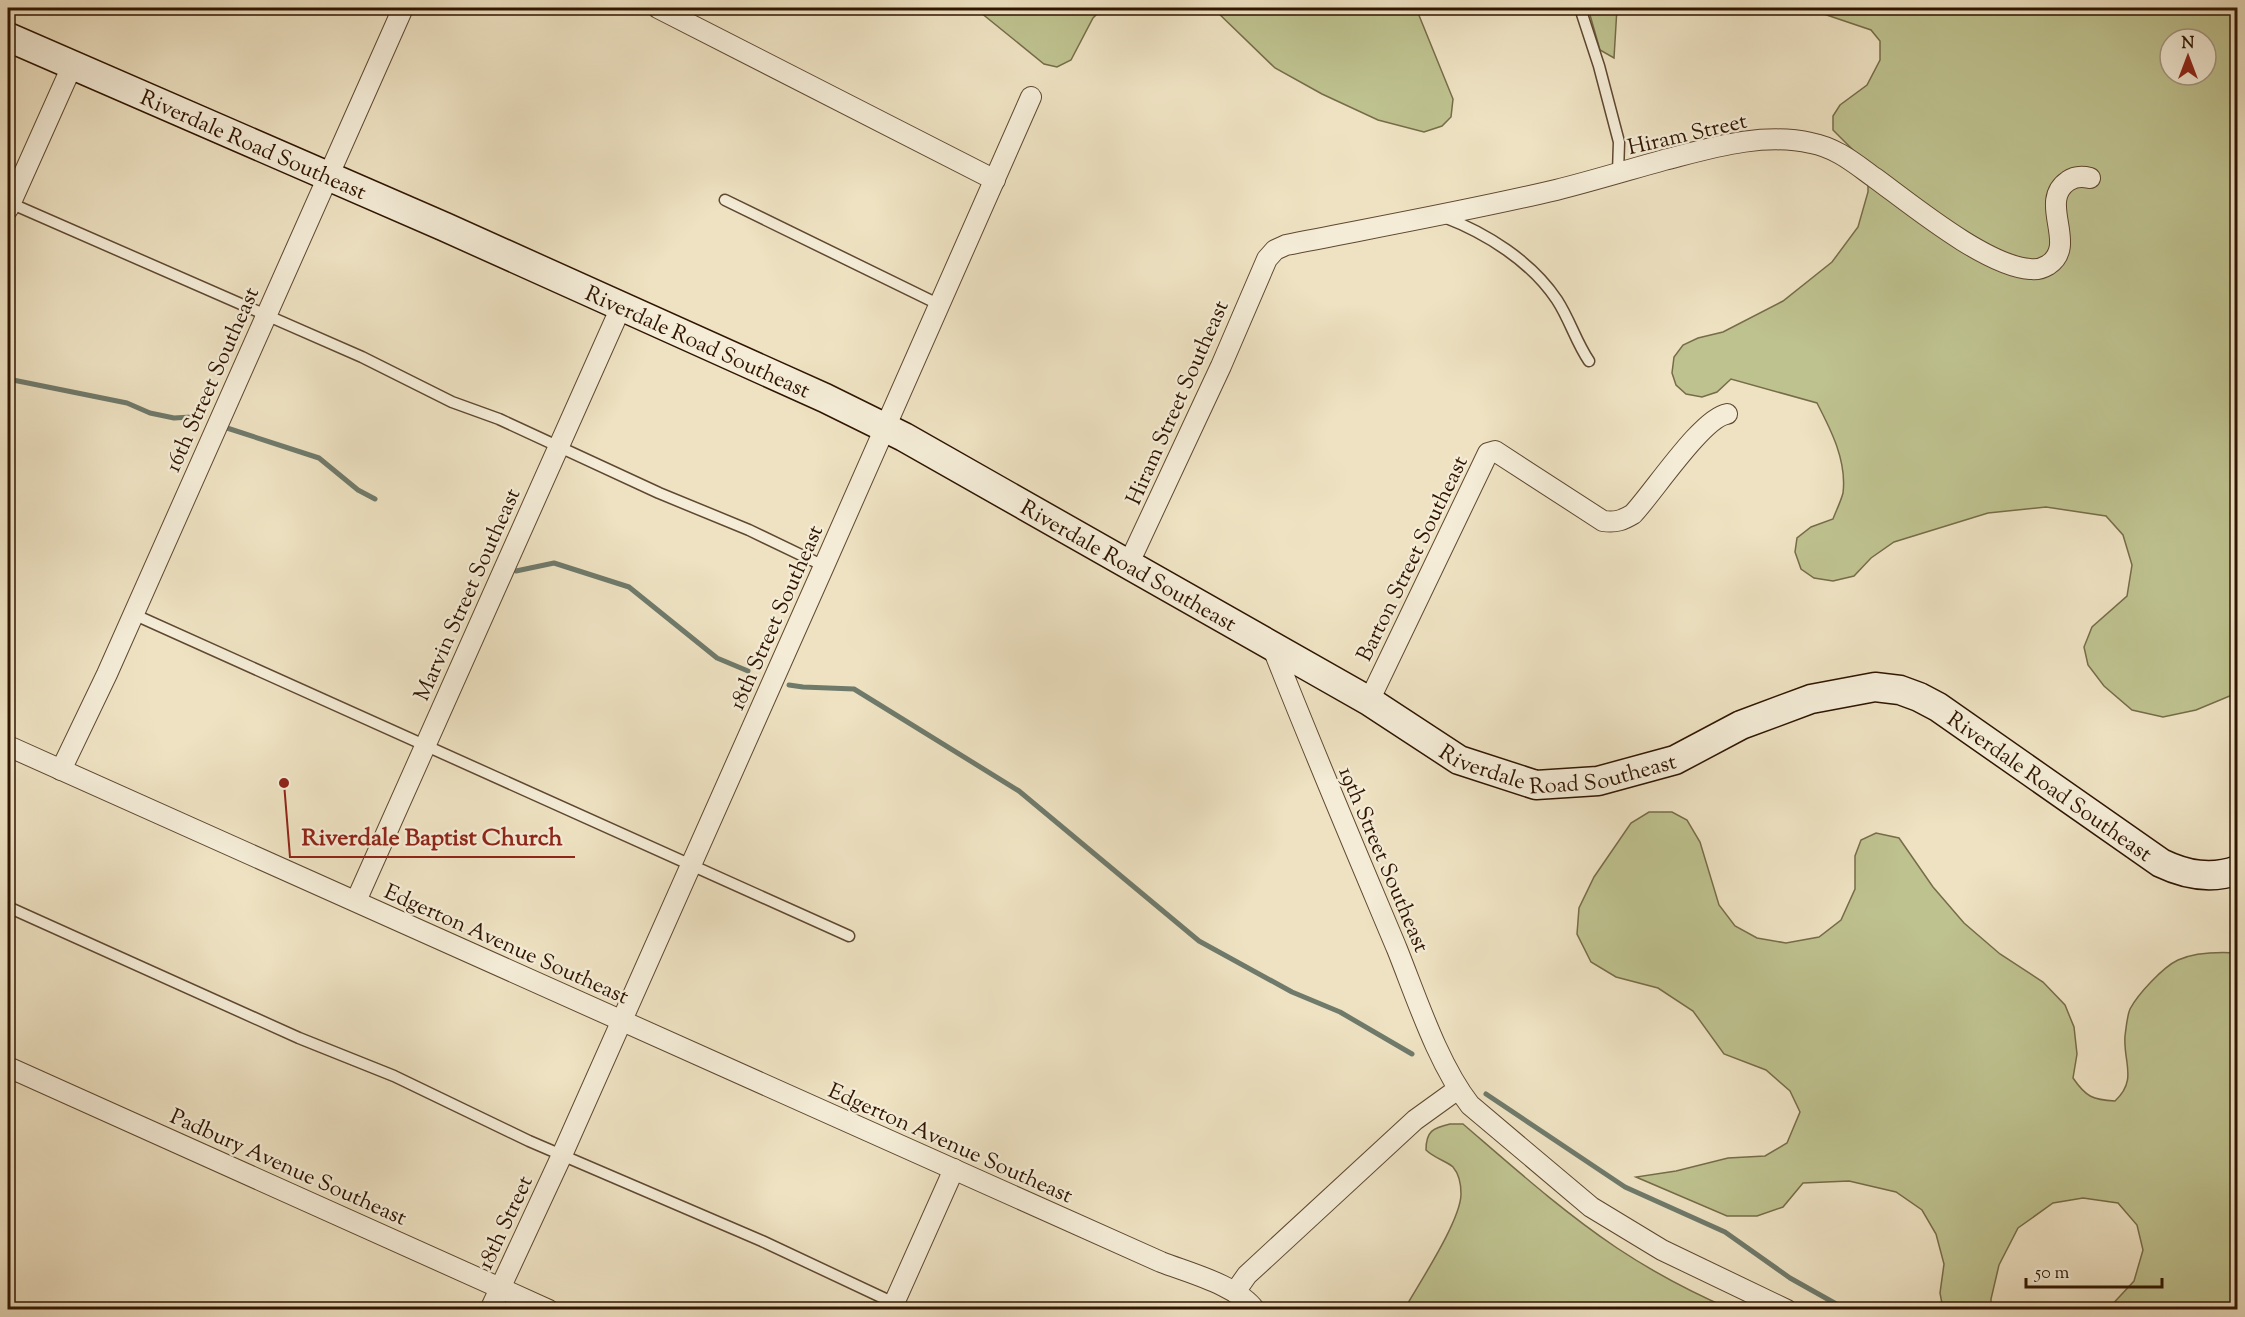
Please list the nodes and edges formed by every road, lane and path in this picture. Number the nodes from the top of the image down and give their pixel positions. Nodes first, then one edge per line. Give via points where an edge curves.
1 (403, 8) edge
2 (658, 8) edge
3 (1580, 8) edge
4 (8, 37) edge
5 (72, 66) junction
6 (1031, 97) dead end
7 (1618, 173) junction
8 (327, 177) junction
9 (2090, 178) dead end
10 (995, 180) junction
11 (725, 200) dead end
12 (9, 206) edge
13 (1441, 215) junction
14 (1267, 259) joint
15 (940, 305) junction
16 (621, 307) junction
17 (266, 315) junction
18 (1589, 362) dead end
19 (1727, 414) dead end
20 (886, 428) junction
21 (558, 446) junction
22 (1128, 565) junction
23 (825, 566) junction
24 (133, 614) junction
25 (1272, 646) junction
26 (1369, 701) junction
27 (426, 744) junction
28 (8, 746) edge
29 (61, 770) junction
30 (692, 864) junction
31 (2238, 870) edge
32 (356, 902) junction
33 (8, 907) edge
34 (849, 936) dead end
35 (621, 1020) junction
36 (8, 1067) edge
37 (1458, 1089) junction
38 (562, 1155) junction
39 (954, 1169) junction
40 (501, 1288) junction
41 (1235, 1292) junction
42 (892, 1306) edge
43 (490, 1310) edge
44 (549, 1310) edge
45 (1255, 1310) edge
46 (1787, 1310) edge

1 - 8 street, 16th Street Southeast
2 - 10 street
3 - 7 lane via 1619,142
4 - 5 street, Riverdale Road Southeast
5 - 8 street, Riverdale Road Southeast
5 - 12 street
6 - 10 street, 18th Street Southeast
7 - 9 street, Hiram Street via 1712,147 1755,140 1810,142 1834,149 1996,260 2033,270 2051,263 2058,254 2061,244 2055,207 2062,186 2077,177
7 - 13 street, Hiram Street
8 - 16 street, Riverdale Road Southeast
8 - 17 street, 16th Street Southeast
10 - 15 street, 18th Street Southeast
11 - 15 lane
12 - 17 lane
13 - 14 street, Hiram Street via 1287,244
13 - 18 lane via 1482,234 1539,279 1557,299
14 - 22 street, Hiram Street Southeast
15 - 20 street, 18th Street Southeast
16 - 20 street, Riverdale Road Southeast
16 - 21 street, Marvin Street Southeast
17 - 21 lane via 452,402
17 - 24 street, 16th Street Southeast
19 - 26 street, Barton Street Southeast via 1715,418 1700,433 1633,514 1612,523 1603,521 1495,451 1488,453
20 - 22 street, Riverdale Road Southeast
20 - 23 street, 18th Street Southeast
21 - 23 lane
21 - 27 street, Marvin Street Southeast
22 - 25 street, Riverdale Road Southeast
23 - 30 street, 18th Street Southeast
24 - 27 lane
24 - 29 street, 16th Street Southeast
25 - 26 street, Riverdale Road Southeast
25 - 37 street, 19th Street Southeast
26 - 31 street, Riverdale Road Southeast via 1460,760 1536,785 1598,781 1675,760 1741,725 1811,699 1875,687 1900,690 1938,707 2161,863 2196,875
27 - 30 lane
27 - 32 street, Marvin Street Southeast
28 - 29 street, Edgerton Avenue Southeast
29 - 32 street, Edgerton Avenue Southeast
30 - 34 lane
30 - 35 street, 18th Street Southeast
32 - 35 street, Edgerton Avenue Southeast
33 - 38 lane via 299,1038 394,1076
35 - 38 street, 18th Street Southeast
35 - 39 street, Edgerton Avenue Southeast
36 - 40 street, Padbury Avenue Southeast
37 - 41 street via 1415,1120 1247,1275
37 - 46 street via 1470,1106 1591,1207 1662,1250
38 - 40 street, 18th Street
38 - 42 lane via 762,1241
39 - 41 street, Edgerton Avenue Southeast
39 - 42 street
40 - 43 street, 18th Street
40 - 44 street, Padbury Avenue Southeast
41 - 45 street, Edgerton Avenue Southeast

